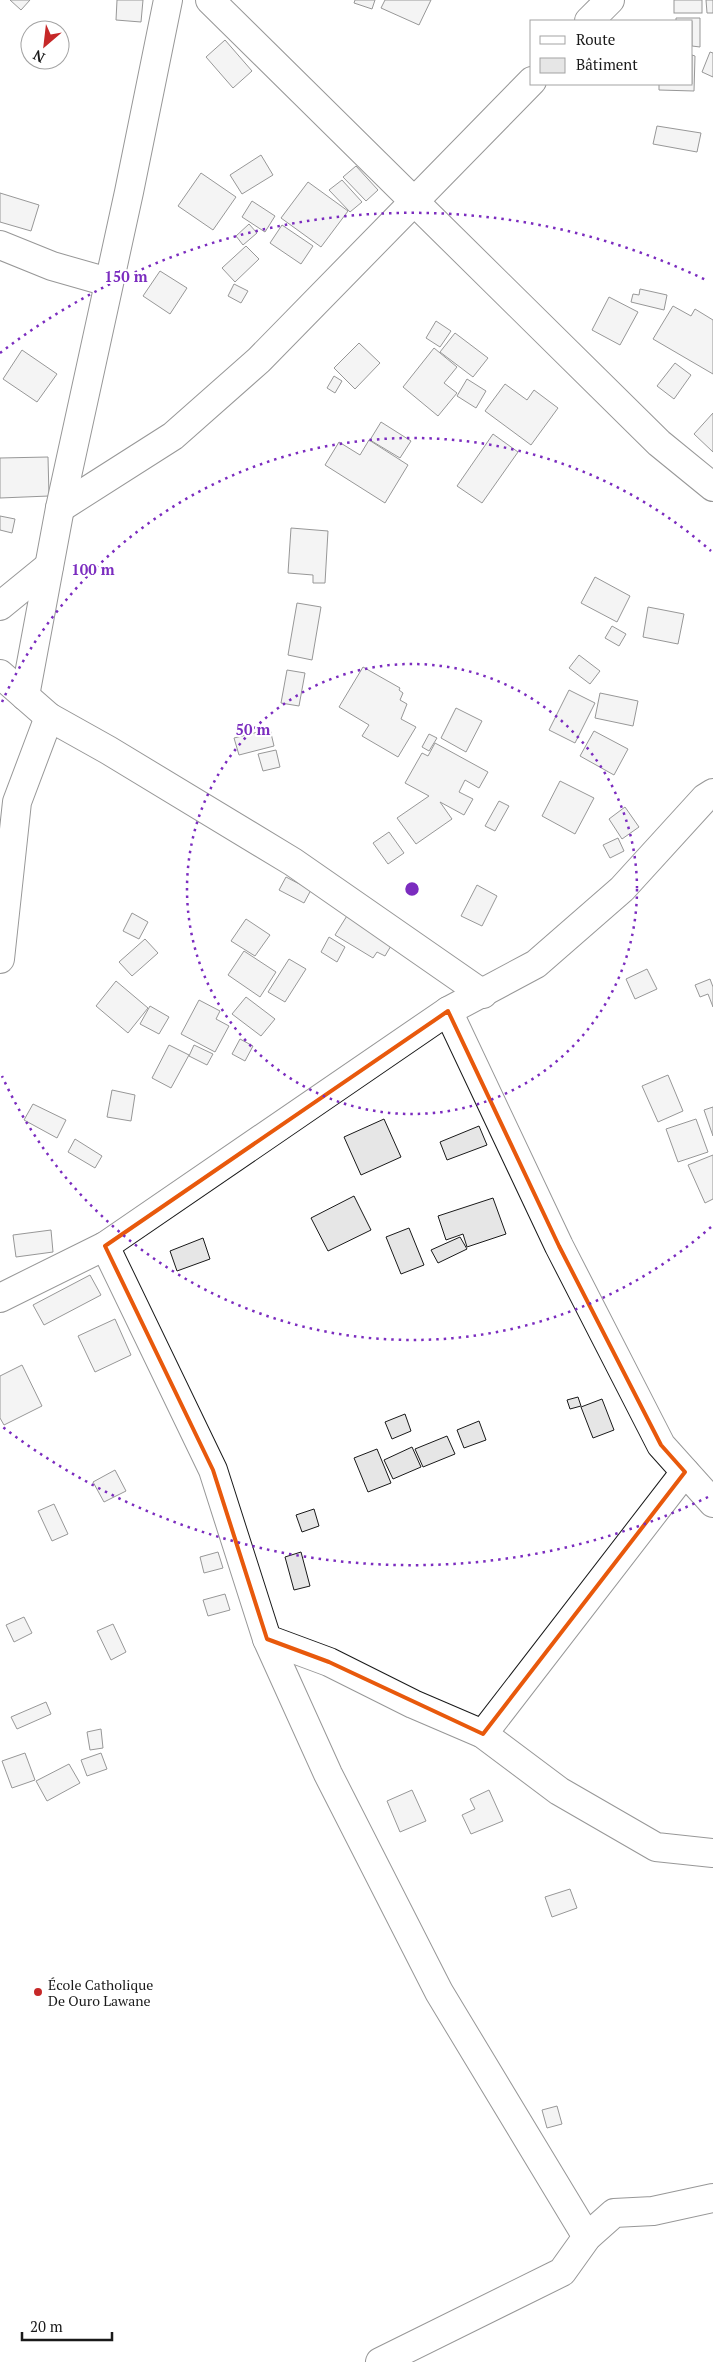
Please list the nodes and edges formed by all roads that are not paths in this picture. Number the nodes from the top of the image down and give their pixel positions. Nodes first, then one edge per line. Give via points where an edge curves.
1 (168, 0) edge
2 (210, 0) edge
3 (610, 0) edge
4 (590, 20) edge
5 (530, 83) edge
6 (415, 202) junction
7 (0, 245) edge
8 (108, 282) junction
9 (713, 487) edge
10 (60, 508) junction
11 (49, 566) junction
12 (0, 606) edge
13 (0, 674) edge
14 (25, 696) junction
15 (49, 718) junction
16 (710, 803) edge
17 (0, 959) edge
18 (483, 994) junction
19 (448, 1011) junction
20 (105, 1246) junction
21 (0, 1298) edge
22 (685, 1472) junction
23 (713, 1503) edge
24 (267, 1639) junction
25 (483, 1734) junction
26 (713, 1852) edge
27 (713, 2198) edge
28 (586, 2237) junction
29 (380, 2362) edge

1 - 8 street
2 - 6 street
3 - 4 street
5 - 6 street
6 - 9 street via 659,443
6 - 10 street via 259,360 174,436
7 - 8 street via 52,266
8 - 10 street
10 - 11 street
11 - 12 street
11 - 14 street
13 - 14 street
14 - 15 street
15 - 17 street via 17,802
15 - 18 street via 293,862
16 - 18 street via 622,889 536,964
18 - 19 street
19 - 20 street
19 - 22 street via 559,1246 661,1445
20 - 21 street
20 - 24 street via 213,1470
22 - 23 street
22 - 25 street
24 - 25 street via 329,1662
24 - 28 street via 328,1774 439,1992
25 - 26 street via 559,1791 656,1847
27 - 28 street via 653,2211 614,2213
28 - 29 street via 562,2272

